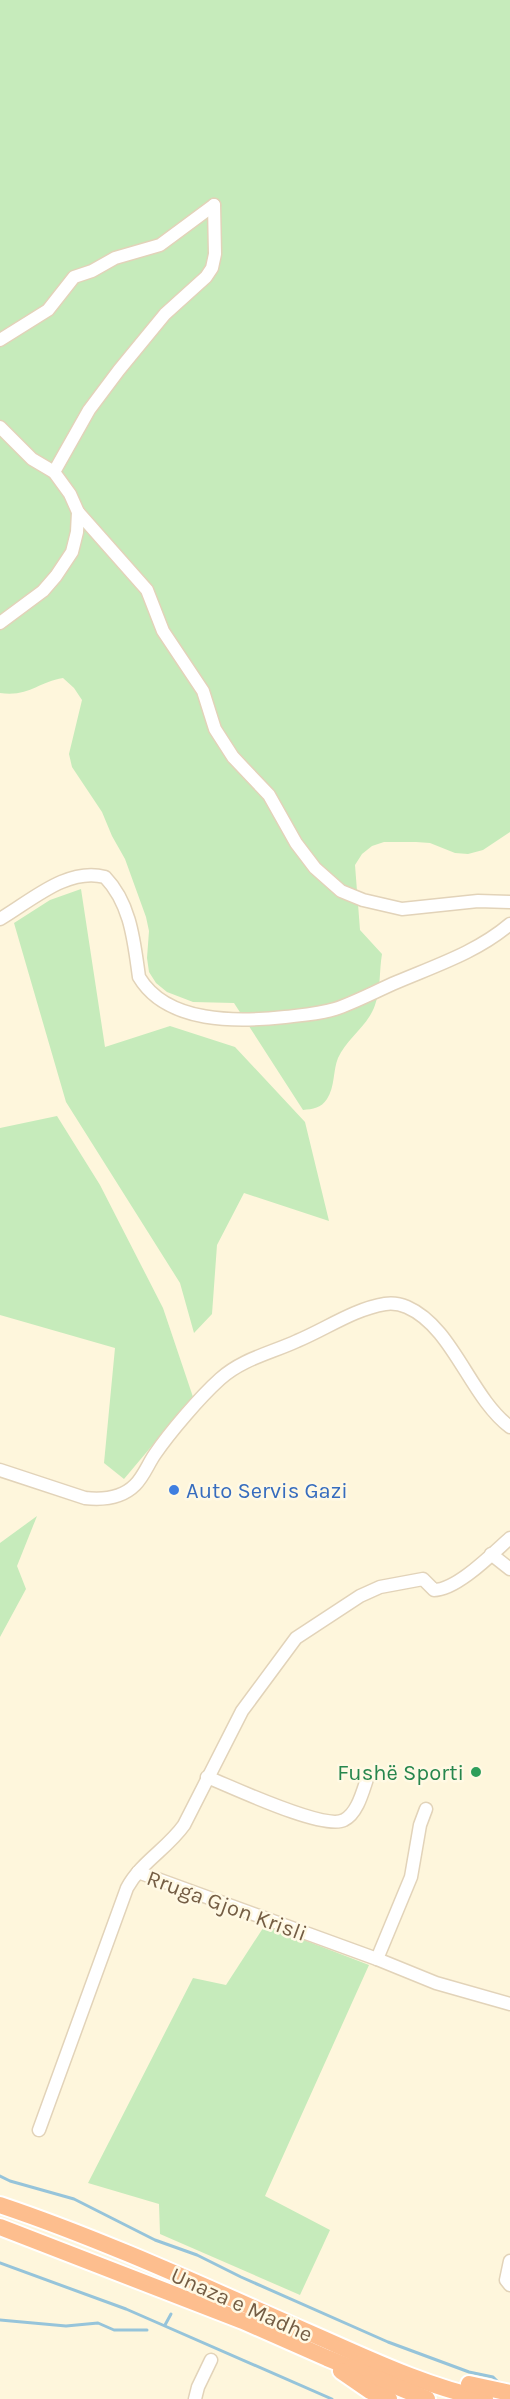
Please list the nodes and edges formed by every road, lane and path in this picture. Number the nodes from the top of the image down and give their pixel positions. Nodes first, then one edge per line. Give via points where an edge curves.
1 (0, 340) edge
2 (0, 427) edge
3 (54, 472) junction
4 (78, 512) junction
5 (0, 624) edge
6 (510, 902) edge
7 (0, 919) edge
8 (510, 924) edge
9 (510, 1426) edge
10 (0, 1470) edge
11 (510, 1538) edge
12 (491, 1554) junction
13 (510, 1569) edge
14 (368, 1776) dead end
15 (207, 1777) junction
16 (426, 1809) dead end
17 (138, 1872) junction
18 (377, 1959) junction
19 (510, 2004) edge
20 (39, 2130) dead end
21 (0, 2205) edge
22 (0, 2227) edge
23 (510, 2261) edge
24 (510, 2285) edge
25 (327, 2358) junction
26 (211, 2360) dead end
27 (383, 2365) junction
28 (510, 2392) edge
29 (195, 2399) edge
30 (389, 2399) edge
31 (427, 2399) edge
32 (485, 2399) edge

1 - 3 street via 48,310 74,277 115,258 160,245 214,205 212,268 165,314 119,370 89,410
2 - 3 street via 32,459
3 - 4 street
4 - 5 street via 72,552 56,576
4 - 6 street via 147,590 164,631 203,691 214,729 233,757 269,795 315,868 341,891 402,909 478,901
7 - 8 street via 56,885 83,875 105,877 130,920 139,977 144,985 196,1015 238,1020 336,1008 439,965 488,941
9 - 10 street via 483,1398 433,1327 408,1307 386,1304 247,1361 227,1374 160,1447 136,1485 119,1496 85,1498
11 - 12 street
12 - 13 street
12 - 15 street via 440,1590 434,1590 423,1579 381,1587 360,1596 296,1638 242,1711
14 - 15 street via 351,1814 343,1821 333,1822 305,1817
15 - 17 street via 174,1840 149,1858
16 - 18 street via 411,1877
17 - 18 street, Rruga Gjon Krisli
17 - 20 street, Rruga Gjon Krisli via 122,1900
18 - 19 street, Rruga Gjon Krisli via 436,1983
21 - 27 highway, Unaza e Madhe via 126,2253
22 - 25 highway, Unaza e Madhe via 243,2321
23 - 24 street via 506,2280
25 - 30 highway via 349,2379
25 - 31 highway, Unaza e Madhe
26 - 29 street
27 - 28 highway
27 - 32 highway, Unaza e Madhe via 425,2383

